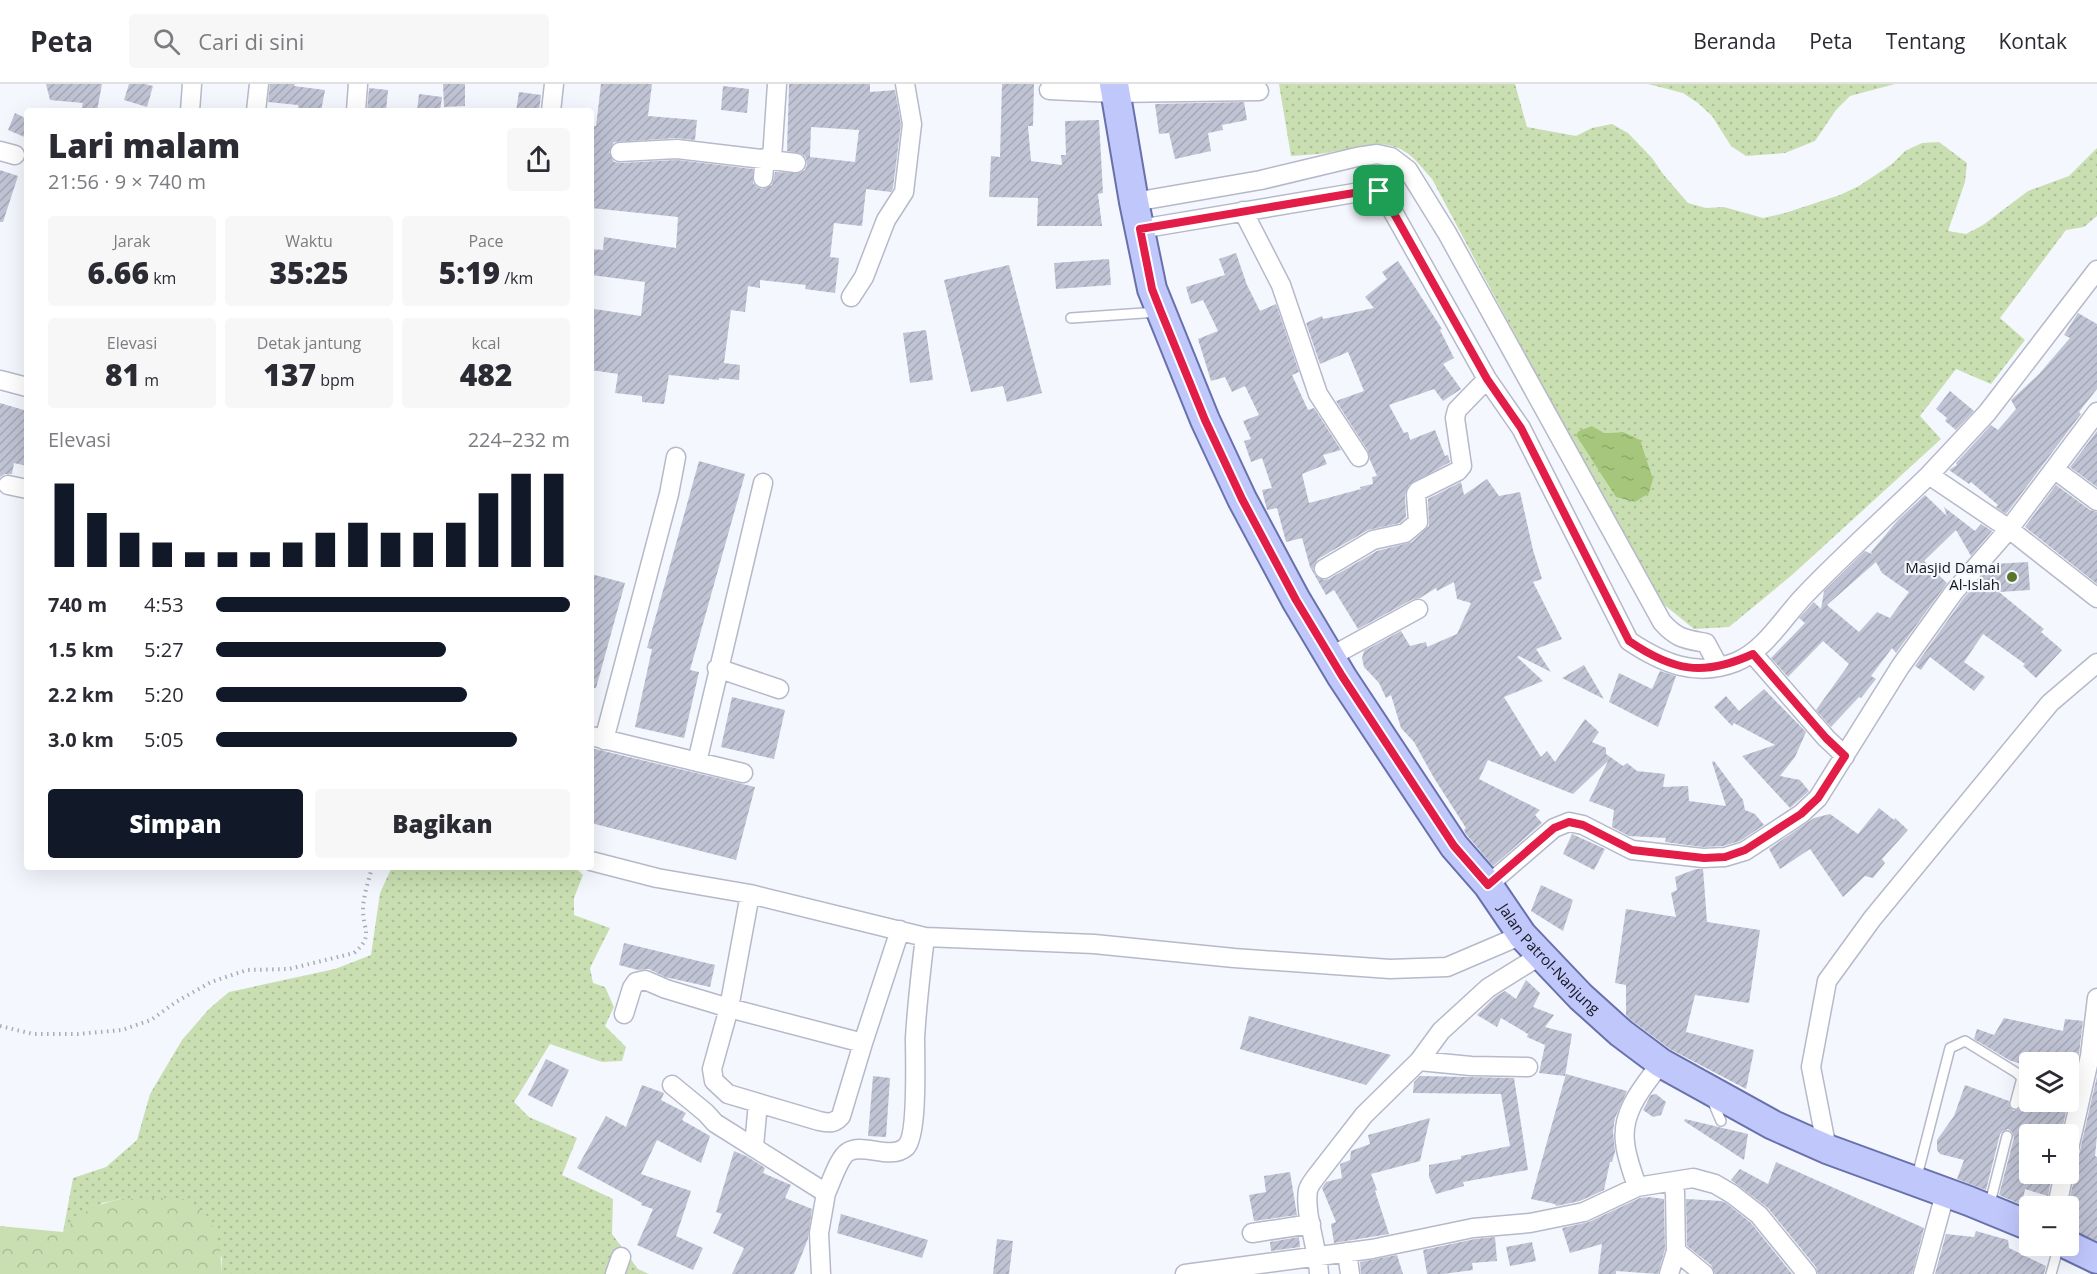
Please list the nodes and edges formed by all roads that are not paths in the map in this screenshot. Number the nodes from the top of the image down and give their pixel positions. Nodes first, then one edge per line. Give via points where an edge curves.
1 (192, 84) edge
2 (259, 84) edge
3 (358, 84) edge
4 (554, 84) edge
5 (777, 84) edge
6 (906, 84) edge
7 (1114, 88) edge
8 (1049, 90) dead end
9 (1259, 91) dead end
10 (190, 108) edge
11 (256, 108) edge
12 (356, 108) edge
13 (551, 108) edge
14 (620, 152) dead end
15 (768, 159) junction
16 (796, 163) dead end
17 (763, 178) dead end
18 (1243, 211) junction
19 (1137, 215) junction
20 (2097, 270) edge
21 (851, 297) dead end
22 (1161, 312) junction
23 (1071, 318) dead end
24 (1487, 379) junction
25 (0, 380) edge
26 (24, 386) edge
27 (2095, 417) edge
28 (676, 457) dead end
29 (1359, 457) dead end
30 (2054, 469) junction
31 (1929, 475) junction
32 (763, 483) dead end
33 (8, 485) dead end
34 (24, 488) edge
35 (2097, 501) edge
36 (2009, 529) junction
37 (1324, 569) dead end
38 (2097, 598) edge
39 (1418, 609) dead end
40 (1753, 654) junction
41 (1330, 657) junction
42 (2097, 663) edge
43 (1719, 667) junction
44 (717, 668) junction
45 (779, 689) dead end
46 (597, 738) edge
47 (1845, 756) junction
48 (697, 762) junction
49 (743, 773) dead end
50 (594, 862) edge
51 (1488, 885) junction
52 (750, 894) junction
53 (900, 930) junction
54 (924, 937) junction
55 (1532, 945) junction
56 (2097, 998) edge
57 (729, 1008) junction
58 (624, 1014) dead end
59 (863, 1042) junction
60 (1419, 1061) junction
61 (1661, 1063) junction
62 (1527, 1067) dead end
63 (672, 1085) dead end
64 (1706, 1087) junction
65 (758, 1103) junction
66 (2015, 1104) dead end
67 (1721, 1121) dead end
68 (2075, 1124) edge
69 (2007, 1136) dead end
70 (754, 1146) junction
71 (1827, 1149) junction
72 (1671, 1182) junction
73 (1916, 1182) junction
74 (1637, 1187) junction
75 (826, 1192) junction
76 (1945, 1194) junction
77 (1989, 1209) junction
78 (2019, 1221) edge
79 (1311, 1224) junction
80 (1252, 1233) dead end
81 (2079, 1250) edge
82 (1676, 1251) junction
83 (1347, 1252) junction
84 (1318, 1256) junction
85 (2056, 1256) edge
86 (2097, 1259) edge
87 (821, 1274) edge
88 (1185, 1274) edge
89 (1319, 1274) edge
90 (1350, 1274) edge
91 (1669, 1274) edge
92 (1704, 1274) edge
93 (1807, 1274) edge
94 (1923, 1274) edge
95 (2051, 1274) edge

1 - 10 street
2 - 11 street
3 - 12 street
4 - 13 street
5 - 15 street
6 - 21 street via 912,124 904,192 886,220 864,277
7 - 8 street
7 - 9 street
7 - 19 main road, Jalan Patrol-Nanjung
14 - 15 street via 677,149
15 - 16 street
15 - 17 street
18 - 19 street
18 - 24 street via 1379,191
18 - 29 street via 1281,285 1321,401
19 - 22 main road, Jalan Patrol-Nanjung via 1152,289
19 - 43 street via 1357,157 1390,157 1408,170 1447,233 1662,622 1684,639 1706,643
20 - 31 street via 1987,413
22 - 23 lane
22 - 41 main road, Jalan Patrol-Nanjung via 1242,499
24 - 37 street via 1455,418 1462,466 1418,490 1418,522 1405,533 1373,540
24 - 43 street via 1521,428 1629,641 1650,656 1685,669
25 - 26 street
27 - 30 street
28 - 46 street via 666,505
30 - 35 street
30 - 36 street
31 - 36 street
31 - 40 street via 1805,595
32 - 44 street
33 - 34 street
36 - 38 street
36 - 47 street via 1940,610
39 - 41 street
40 - 43 street
40 - 47 street
41 - 51 main road, Jalan Patrol-Nanjung via 1454,846
42 - 71 street via 2050,703 1872,918 1827,981 1811,1067
44 - 45 street
44 - 48 street
46 - 48 street
47 - 51 street via 1818,798 1801,814 1745,850 1725,857 1704,858 1632,850 1569,822 1554,828
48 - 49 street
50 - 52 street via 657,879
51 - 55 main road, Jalan Patrol-Nanjung
52 - 53 street
52 - 57 street
53 - 54 street
53 - 59 street
54 - 55 street via 1094,944 1390,969 1447,967
54 - 75 street via 915,1037 915,1107 909,1144 896,1152 848,1152
55 - 60 street via 1441,1031
55 - 61 main road, Jalan Patrol-Nanjung via 1581,997
56 - 68 street via 2090,1056
57 - 58 street via 645,980 636,982 632,988
57 - 59 street
57 - 65 street via 712,1069 714,1082 728,1094
59 - 65 street via 837,1121 831,1124
60 - 62 street
60 - 79 street via 1364,1115 1308,1188
61 - 64 main road, Jalan Patrol-Nanjung
61 - 74 street via 1627,1117 1625,1143
63 - 70 street via 715,1123
64 - 67 lane
64 - 71 main road, Jalan Patrol-Nanjung via 1773,1125
65 - 70 street
66 - 73 lane via 2022,1078 2017,1073 1965,1041 1950,1048
69 - 77 lane
70 - 75 street
71 - 73 main road, Jalan Patrol-Nanjung
72 - 74 street
72 - 82 street via 1676,1202
72 - 93 street via 1693,1178 1732,1194 1759,1215
73 - 76 main road, Jalan Patrol-Nanjung
74 - 83 street via 1584,1212
75 - 87 street via 819,1233
76 - 77 main road, Jalan Patrol-Nanjung
76 - 94 street
77 - 78 main road, Jalan Patrol-Nanjung
79 - 80 street
79 - 84 street
81 - 86 main road
82 - 91 street
82 - 92 street
83 - 84 street
83 - 90 street
84 - 88 street
84 - 89 street
85 - 95 lane

